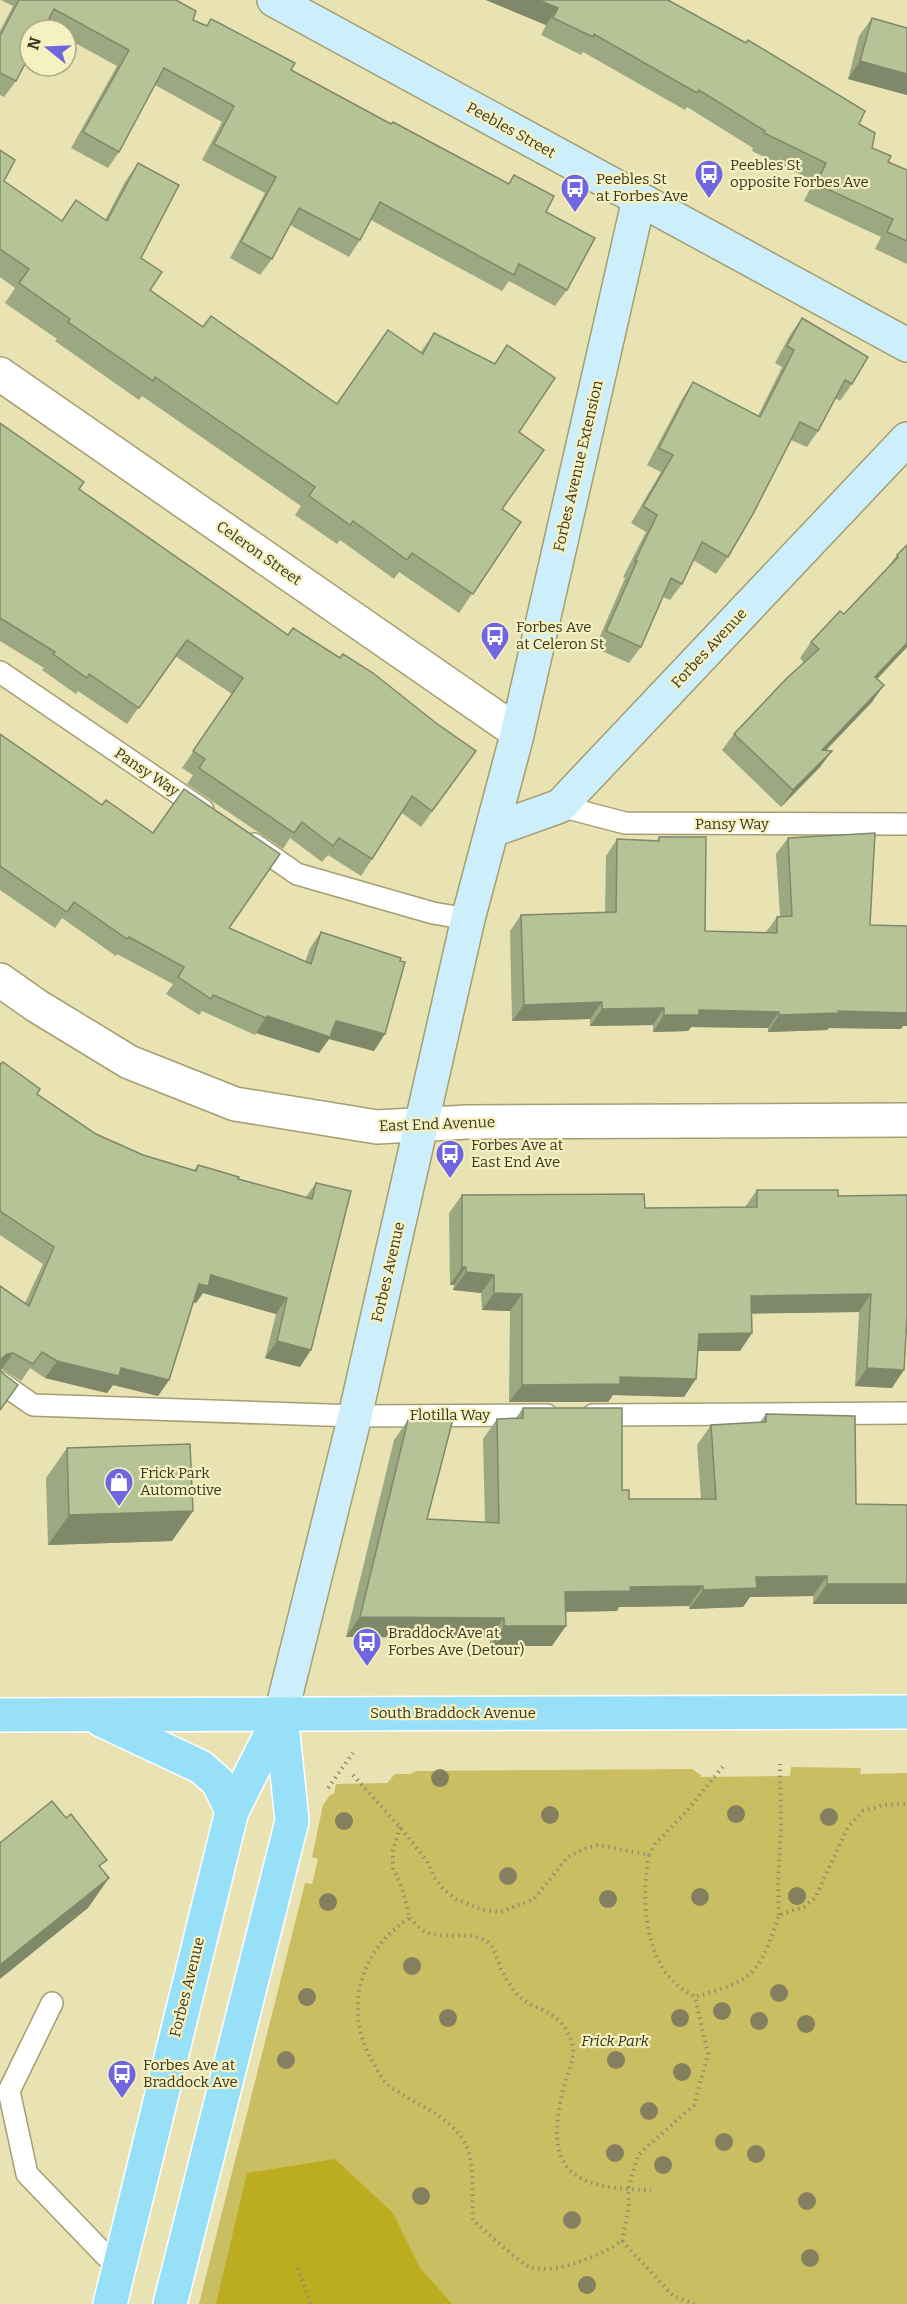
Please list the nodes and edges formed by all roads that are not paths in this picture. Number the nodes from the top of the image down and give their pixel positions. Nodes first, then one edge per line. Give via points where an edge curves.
1 (274, 0) edge
2 (639, 199) junction
3 (907, 345) edge
4 (0, 374) edge
5 (907, 439) edge
6 (0, 672) edge
7 (517, 732) junction
8 (560, 806) junction
9 (218, 820) edge
10 (907, 824) edge
11 (493, 830) junction
12 (238, 833) edge
13 (468, 919) junction
14 (0, 980) edge
15 (907, 1120) edge
16 (420, 1125) junction
17 (0, 1382) edge
18 (907, 1413) edge
19 (355, 1416) junction
20 (907, 1712) edge
21 (281, 1714) junction
22 (0, 1715) edge
23 (89, 1715) junction
24 (232, 1811) junction
25 (52, 2003) dead end
26 (120, 2260) junction
27 (110, 2304) edge
28 (170, 2304) edge

1 - 2 street, Peebles Street
2 - 3 street, Peebles Street
2 - 7 street, Forbes Avenue Extension
4 - 7 street, Celeron Street
5 - 8 street, Forbes Avenue
6 - 9 lane, Pansy Way
7 - 11 street, Forbes Avenue
8 - 10 lane, Pansy Way via 624,823
8 - 11 street, Forbes Avenue
11 - 13 street, Forbes Avenue
12 - 13 lane via 297,874 433,913
13 - 16 street, Forbes Avenue
14 - 16 street, East End Avenue via 129,1062 235,1104 377,1127
15 - 16 street, East End Avenue
16 - 19 street, Forbes Avenue
17 - 19 lane, Flotilla Way via 33,1405
18 - 19 lane, Flotilla Way
19 - 21 street, Forbes Avenue
20 - 21 main road, South Braddock Avenue
21 - 23 main road, South Braddock Avenue
21 - 24 main road, Forbes Avenue
21 - 28 main road, Forbes Avenue via 292,1821
22 - 23 main road, South Braddock Avenue
23 - 24 main road via 201,1767 218,1782
24 - 26 main road, Forbes Avenue
25 - 26 lane via 9,2091 27,2174 107,2257
26 - 27 main road, Forbes Avenue

